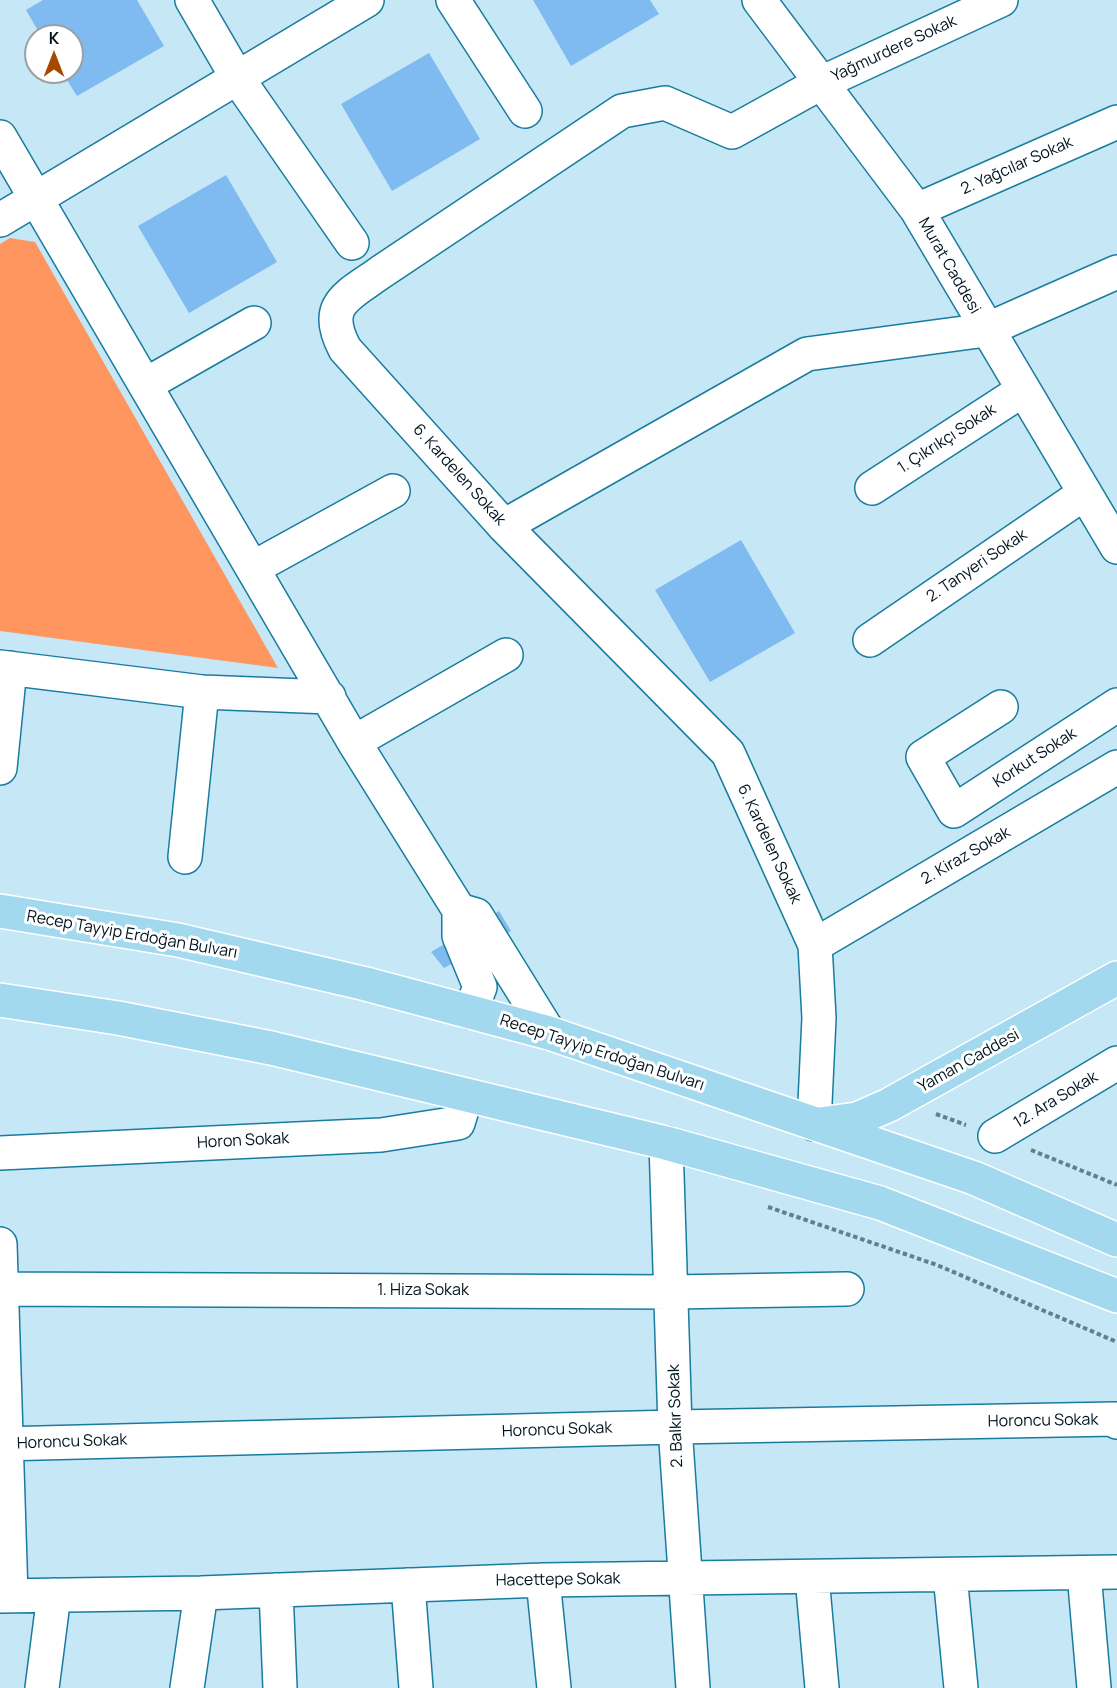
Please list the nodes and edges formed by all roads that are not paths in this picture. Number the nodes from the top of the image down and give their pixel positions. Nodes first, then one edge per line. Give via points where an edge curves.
1 (192, 0) edge
2 (367, 0) edge
3 (453, 0) edge
4 (759, 0) edge
5 (1001, 0) edge
6 (237, 79) junction
7 (819, 84) junction
8 (525, 111) dead end
9 (1117, 122) edge
10 (0, 137) edge
11 (36, 200) junction
12 (916, 210) junction
13 (0, 220) edge
14 (352, 243) dead end
15 (1117, 272) edge
16 (254, 323) dead end
17 (986, 330) junction
18 (145, 385) junction
19 (1023, 390) junction
20 (872, 488) dead end
21 (393, 490) dead end
22 (1085, 493) junction
23 (504, 526) junction
24 (1117, 547) edge
25 (253, 568) junction
26 (870, 640) dead end
27 (506, 655) dead end
28 (5, 667) edge
29 (202, 692) junction
30 (328, 698) junction
31 (1117, 705) edge
32 (1001, 707) dead end
33 (354, 742) junction
34 (1117, 767) edge
35 (0, 768) edge
36 (954, 811) junction
37 (976, 850) junction
38 (185, 857) dead end
39 (459, 910) junction
40 (0, 911) edge
41 (815, 945) junction
42 (1117, 978) edge
43 (0, 1000) edge
44 (470, 1012) junction
45 (549, 1033) junction
46 (1117, 1064) edge
47 (466, 1097) junction
48 (814, 1124) junction
49 (995, 1136) dead end
50 (666, 1143) junction
51 (0, 1152) edge
52 (1117, 1240) edge
53 (0, 1244) edge
54 (1, 1289) edge
55 (847, 1289) dead end
56 (672, 1292) junction
57 (1117, 1296) edge
58 (1116, 1421) edge
59 (675, 1426) junction
60 (3, 1444) edge
61 (1117, 1572) edge
62 (1084, 1573) junction
63 (950, 1575) junction
64 (812, 1576) junction
65 (684, 1578) junction
66 (543, 1580) junction
67 (408, 1585) junction
68 (276, 1590) junction
69 (201, 1593) junction
70 (54, 1595) junction
71 (6, 1596) edge
72 (42, 1688) edge
73 (187, 1688) edge
74 (280, 1688) edge
75 (416, 1688) edge
76 (554, 1688) edge
77 (693, 1688) edge
78 (822, 1688) edge
79 (961, 1688) edge
80 (1094, 1688) edge

1 - 6 street
2 - 6 street
3 - 8 street
4 - 7 street, Murat Caddesi
5 - 7 street, Yağmurdere Sokak
6 - 11 street
6 - 14 street
7 - 12 street, Murat Caddesi
7 - 23 street, 6. Kardelen Sokak via 732,132 665,103 622,111 381,272 346,297 335,312 336,332 345,349
9 - 12 street, 2. Yağcılar Sokak
10 - 11 street
11 - 13 street
11 - 18 street
12 - 17 street, Murat Caddesi
15 - 17 street
16 - 18 street
17 - 19 street, Murat Caddesi
17 - 23 street via 807,354
18 - 25 street
19 - 20 street, 1. Çıkrıkçı Sokak
19 - 22 street, Murat Caddesi
21 - 25 street
22 - 24 street, Murat Caddesi
22 - 26 street, 2. Tanyeri Sokak
23 - 41 street, 6. Kardelen Sokak via 728,753
25 - 30 street
27 - 33 street
28 - 29 street
28 - 35 street
29 - 30 street
29 - 38 street
30 - 33 street
31 - 36 street, Korkut Sokak
32 - 36 street via 923,757
33 - 39 street
34 - 37 street, 2. Kiraz Sokak
36 - 37 street
37 - 41 street, 2. Kiraz Sokak
39 - 44 street via 459,936 480,987
39 - 45 street via 476,915
40 - 44 main road, Recep Tayyip Erdoğan Bulvarı via 178,940
41 - 48 street, 6. Kardelen Sokak via 819,1018
42 - 48 main road, Yaman Caddesi via 889,1105 857,1119
43 - 47 main road via 272,1048
44 - 45 main road, Recep Tayyip Erdoğan Bulvarı
45 - 48 main road, Recep Tayyip Erdoğan Bulvarı
46 - 49 street, 12. Ara Sokak
47 - 50 main road
47 - 51 street, Horon Sokak via 458,1124 381,1134
48 - 52 main road, Recep Tayyip Erdoğan Bulvarı via 974,1178
50 - 56 street, 2. Balkır Sokak
50 - 57 main road via 880,1203
53 - 54 street
54 - 56 street, 1. Hiza Sokak
54 - 60 street
55 - 56 street, 1. Hiza Sokak
56 - 59 street, 2. Balkır Sokak
58 - 59 street, Horoncu Sokak
59 - 60 street, Horoncu Sokak
59 - 65 street, 2. Balkır Sokak
60 - 71 street
61 - 62 street, Hacettepe Sokak
62 - 63 street, Hacettepe Sokak
62 - 80 street
63 - 64 street, Hacettepe Sokak
63 - 79 street
64 - 65 street, Hacettepe Sokak
64 - 78 street
65 - 66 street, Hacettepe Sokak
65 - 77 street, 2. Balkır Sokak
66 - 67 street, Hacettepe Sokak
66 - 76 street
67 - 68 street, Hacettepe Sokak
67 - 75 street
68 - 69 street, Hacettepe Sokak
68 - 74 street
69 - 70 street, Hacettepe Sokak
69 - 73 street
70 - 71 street, Hacettepe Sokak
70 - 72 street

